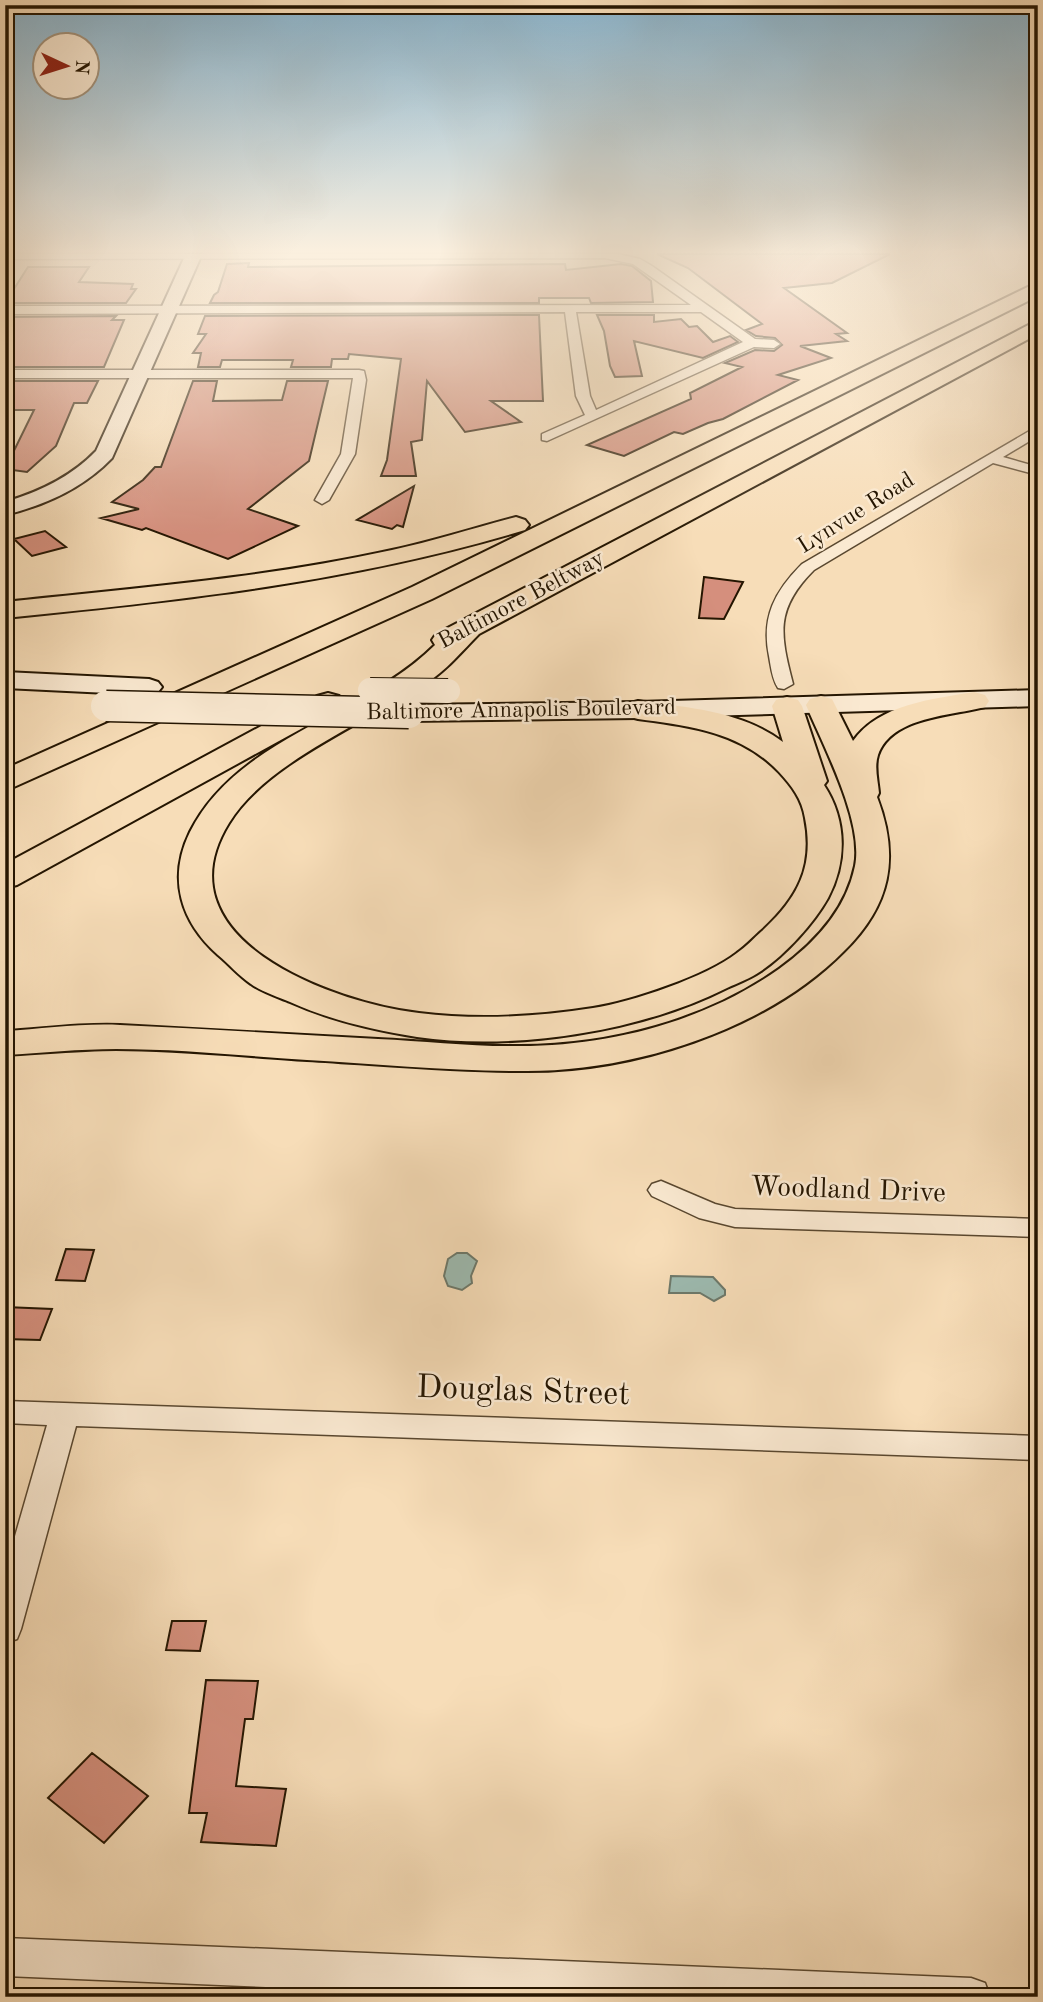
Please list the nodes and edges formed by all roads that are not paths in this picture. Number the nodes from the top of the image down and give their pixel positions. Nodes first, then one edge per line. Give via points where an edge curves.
1 (153, 347) edge
2 (576, 347) edge
3 (742, 347) edge
4 (917, 347) edge
5 (998, 347) edge
6 (141, 373) junction
7 (5, 374) edge
8 (592, 415) junction
9 (1038, 430) edge
10 (547, 438) dead end
11 (698, 455) junction
12 (991, 458) junction
13 (1038, 471) edge
14 (322, 500) dead end
15 (5, 509) edge
16 (422, 593) junction
17 (5, 612) edge
18 (469, 628) junction
19 (1038, 679) edge
20 (5, 680) edge
21 (786, 695) junction
22 (1038, 698) edge
23 (974, 701) junction
24 (5, 702) edge
25 (821, 705) junction
26 (638, 710) junction
27 (185, 779) junction
28 (5, 781) edge
29 (814, 792) junction
30 (5, 806) edge
31 (864, 806) junction
32 (5, 864) edge
33 (5, 878) edge
34 (5, 1043) edge
35 (661, 1190) dead end
36 (1038, 1228) edge
37 (5, 1412) edge
38 (65, 1413) junction
39 (1038, 1448) edge
40 (5, 1629) edge
41 (5, 1957) edge
42 (604, 1989) edge
43 (971, 1997) edge

1 - 6 main road
2 - 8 street via 583,396
3 - 8 street
4 - 11 highway, Baltimore Beltway
5 - 18 highway, Baltimore Beltway
6 - 7 street
6 - 14 street via 359,374 348,454
6 - 15 main road via 113,440 93,468 48,494
8 - 10 street
9 - 12 street, Lynvue Road
11 - 16 highway, Baltimore Beltway
11 - 17 highway via 535,519 392,560
12 - 13 street
12 - 21 street, Lynvue Road via 808,567 790,584 779,600 773,639
16 - 28 highway, Baltimore Beltway
16 - 30 highway
18 - 27 highway, Baltimore Beltway
18 - 29 highway via 427,670 275,764 235,793 215,817 201,844 194,892 203,917 243,963 275,985 358,1016 460,1028 570,1024 684,996 727,977 768,950 813,896 826,847
19 - 21 main road, Baltimore Annapolis Boulevard
20 - 21 main road, Baltimore Annapolis Boulevard, bridge via 149,687
21 - 25 main road, Baltimore Annapolis Boulevard
21 - 26 main road, Baltimore Annapolis Boulevard
21 - 29 highway
22 - 23 main road, Baltimore Annapolis Boulevard
23 - 25 main road, Baltimore Annapolis Boulevard
23 - 31 highway via 923,710 883,728 867,742 861,758
24 - 26 main road, Baltimore Annapolis Boulevard, bridge via 409,713
25 - 31 highway
26 - 29 highway via 707,720 767,742
27 - 32 highway
27 - 33 highway, Baltimore Beltway
31 - 34 highway via 874,864 853,916 834,944 763,996 671,1034 622,1047 520,1059 117,1037
35 - 36 street, Woodland Drive via 708,1212 735,1218
37 - 38 street, Douglas Street
38 - 39 street, Douglas Street
38 - 40 street
41 - 42 street
42 - 43 street

